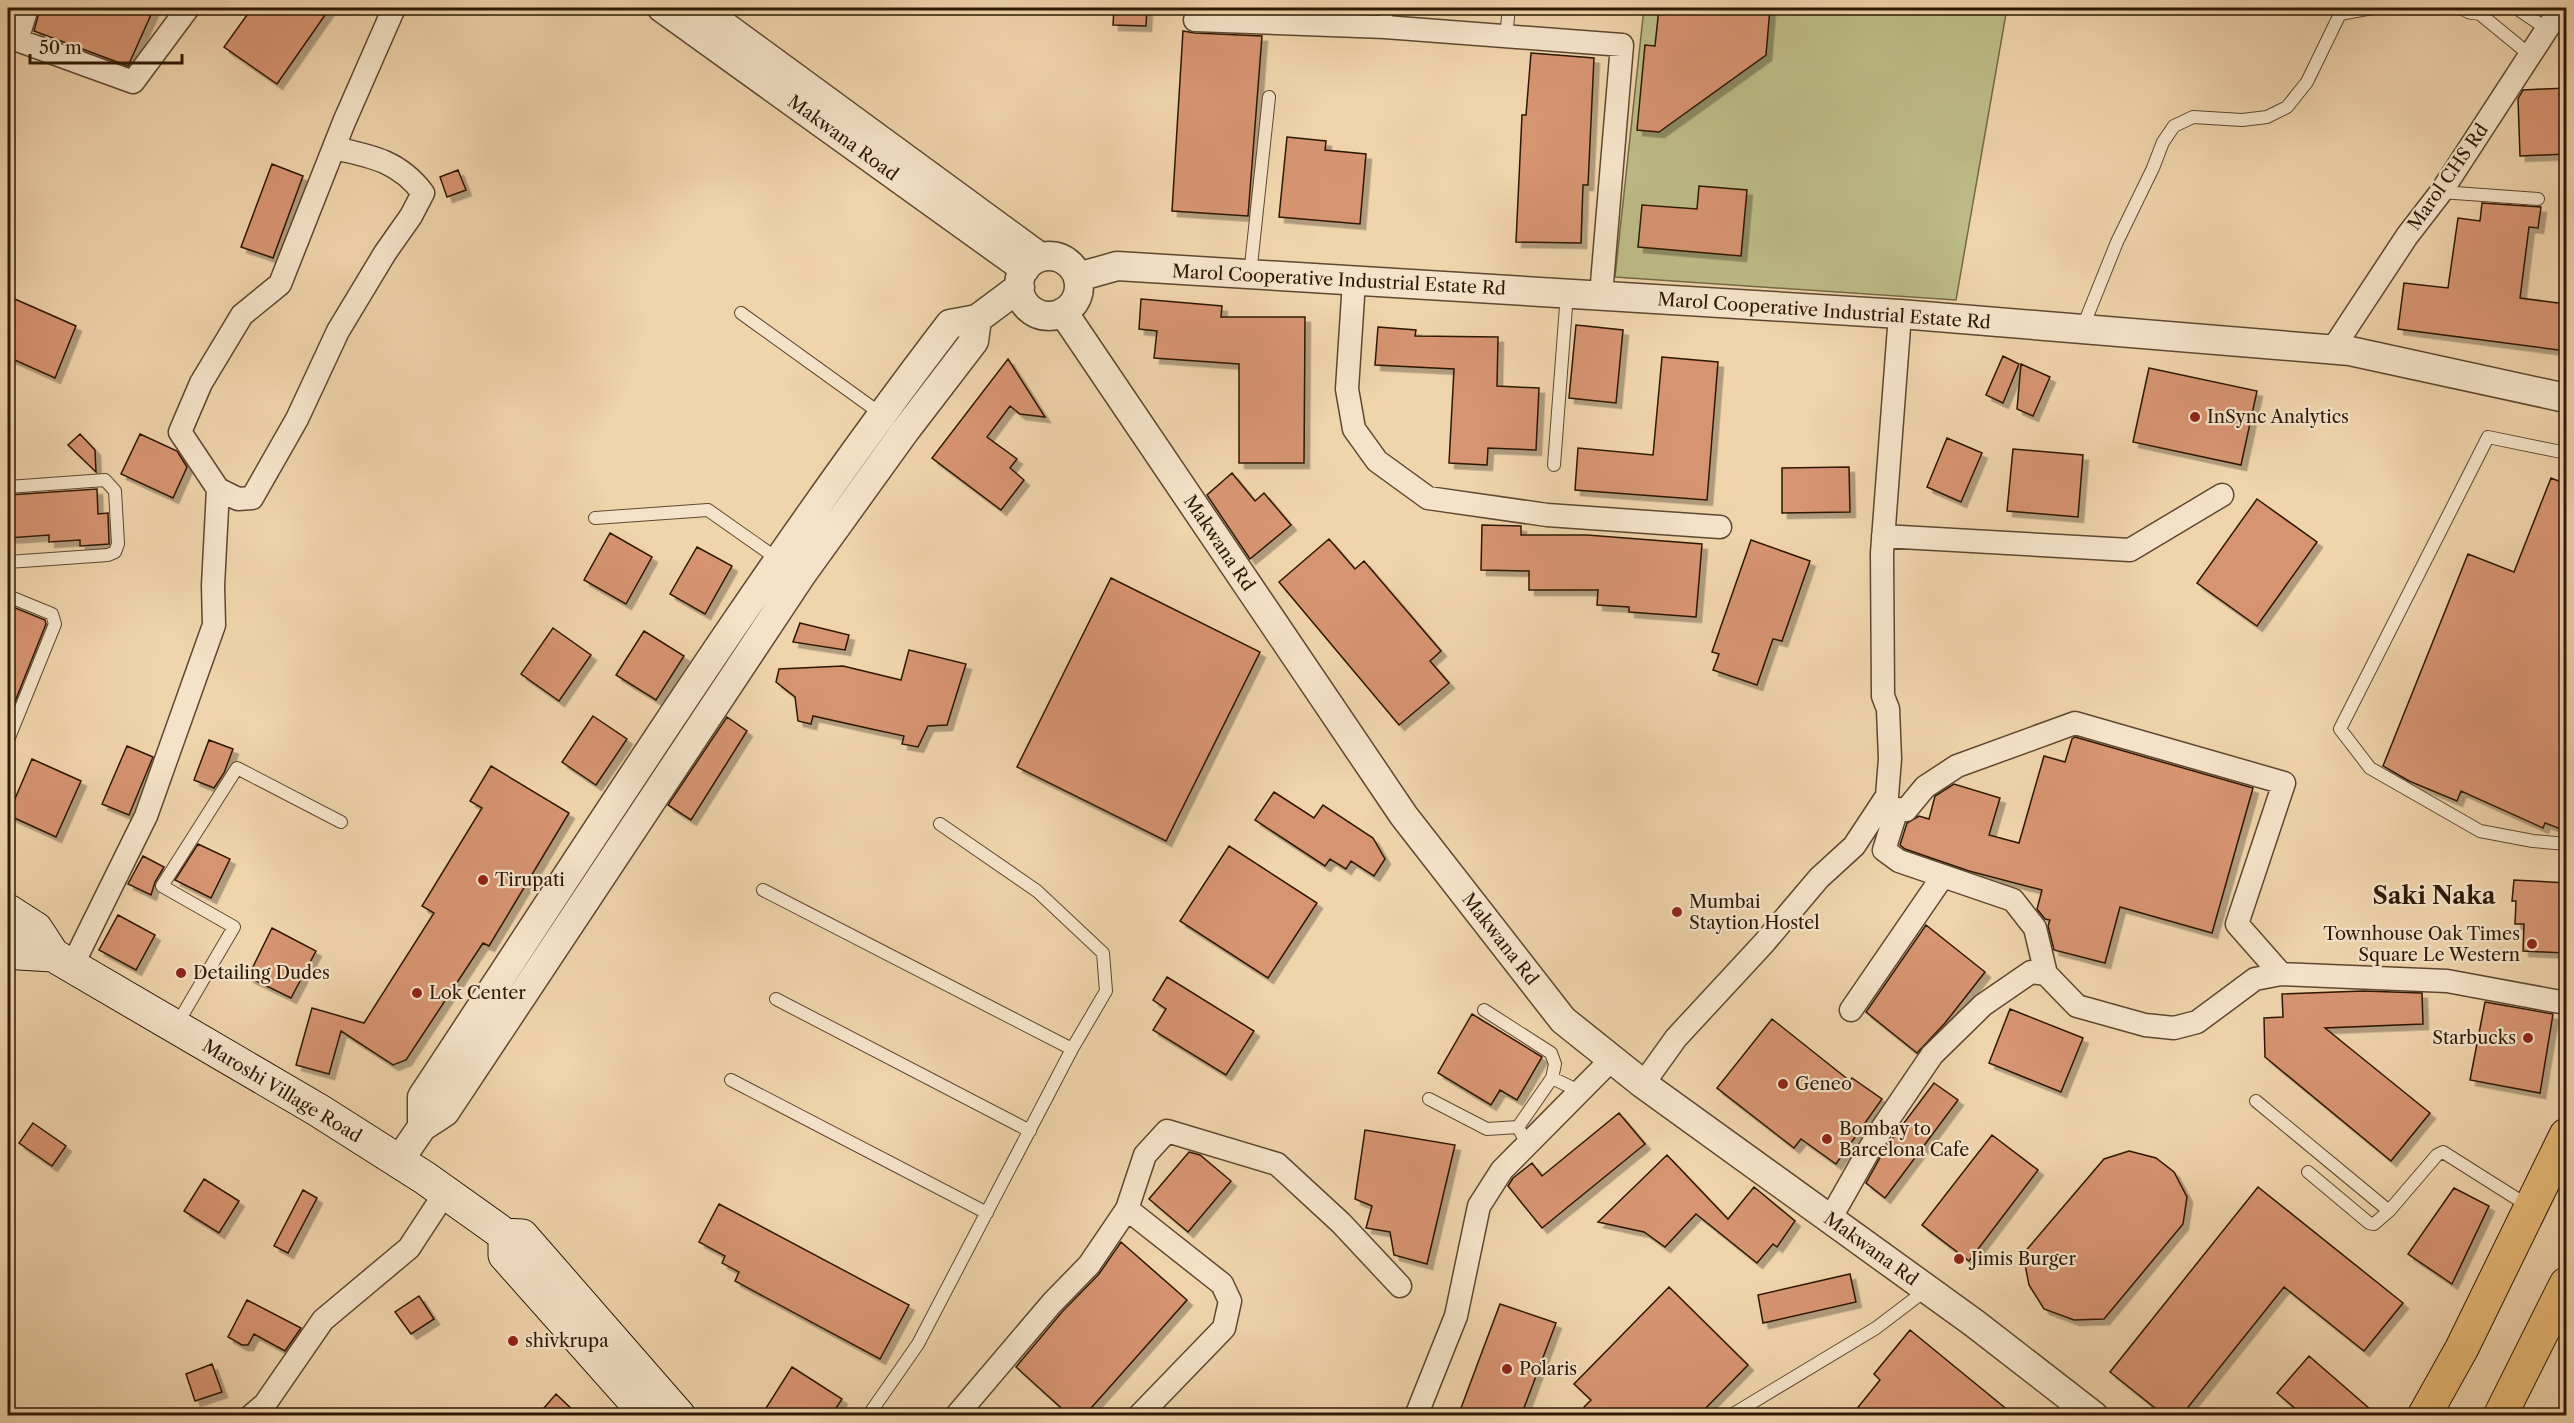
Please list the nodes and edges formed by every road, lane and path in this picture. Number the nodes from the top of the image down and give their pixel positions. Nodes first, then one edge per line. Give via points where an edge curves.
1 (27, 8) edge
2 (188, 8) edge
3 (394, 8) edge
4 (662, 8) edge
5 (700, 8) edge
6 (1509, 8) edge
7 (2372, 8) edge
8 (2462, 8) edge
9 (2492, 8) edge
10 (2516, 8) edge
11 (2566, 9) edge
12 (2480, 14) junction
13 (1386, 17) edge
14 (1195, 20) dead end
15 (2547, 29) junction
16 (1506, 36) junction
17 (2530, 55) junction
18 (1269, 97) dead end
19 (872, 146) junction
20 (334, 148) junction
21 (2441, 192) junction
22 (2538, 199) dead end
23 (1028, 271) junction
24 (1250, 275) junction
25 (1078, 277) junction
26 (1354, 281) junction
27 (1567, 293) junction
28 (1601, 296) junction
29 (1063, 312) junction
30 (741, 313) dead end
31 (1900, 314) junction
32 (977, 319) junction
33 (2082, 330) junction
34 (2332, 350) junction
35 (2566, 398) edge
36 (881, 414) junction
37 (905, 431) junction
38 (2566, 453) edge
39 (1554, 465) dead end
40 (8, 487) edge
41 (218, 489) junction
42 (2223, 495) dead end
43 (595, 518) dead end
44 (1720, 527) dead end
45 (1883, 536) junction
46 (778, 559) junction
47 (8, 562) edge
48 (802, 574) junction
49 (8, 596) edge
50 (8, 740) edge
51 (341, 822) dead end
52 (940, 824) dead end
53 (2566, 844) edge
54 (1943, 876) junction
55 (763, 890) dead end
56 (8, 911) edge
57 (33, 953) edge
58 (2046, 974) junction
59 (2281, 974) junction
60 (776, 999) dead end
61 (2566, 1003) edge
62 (1484, 1010) dead end
63 (1851, 1010) dead end
64 (176, 1027) junction
65 (1072, 1049) junction
66 (1611, 1059) junction
67 (1552, 1078) junction
68 (731, 1080) dead end
69 (1643, 1084) junction
70 (1579, 1091) junction
71 (1429, 1099) dead end
72 (2256, 1101) dead end
73 (422, 1127) junction
74 (1030, 1131) junction
75 (1522, 1135) junction
76 (2563, 1151) edge
77 (398, 1162) junction
78 (2308, 1172) dead end
79 (445, 1193) junction
80 (2531, 1208) junction
81 (1128, 1209) junction
82 (2389, 1211) junction
83 (987, 1213) junction
84 (1830, 1219) junction
85 (505, 1235) junction
86 (2566, 1284) edge
87 (1400, 1286) dead end
88 (1927, 1289) junction
89 (2509, 1411) edge
90 (251, 1416) edge
91 (648, 1416) edge
92 (679, 1416) edge
93 (868, 1416) edge
94 (956, 1416) edge
95 (1139, 1416) edge
96 (1416, 1416) edge
97 (1730, 1416) edge
98 (2094, 1416) edge
99 (2424, 1416) edge

1 - 2 street via 17,40 133,82
3 - 20 street
4 - 19 street, Makwana Road
5 - 19 street, Makwana Road
6 - 16 lane
7 - 33 lane via 2340,14 2307,82 2287,107 2267,117 2193,117 2174,126 2117,242
8 - 12 lane
9 - 12 lane
10 - 15 lane
11 - 15 street, Marol CHS Rd
12 - 17 lane
13 - 14 street
13 - 16 street
15 - 17 street, Marol CHS Rd
16 - 28 street via 1622,45
17 - 21 street, Marol CHS Rd
18 - 24 lane
19 - 23 street, Makwana Road
20 - 41 street via 280,284 242,315 201,383 180,432
20 - 41 street via 377,157 410,176 423,193 338,331 297,419 252,498 238,498
21 - 22 lane
21 - 34 street, Marol CHS Rd via 2407,236
23 - 25 street via 1052,255 1073,266
23 - 29 street via 1026,305 1047,316
23 - 32 street
24 - 25 street, Marol Cooperative Industrial Estate Rd via 1117,266
24 - 26 street, Marol Cooperative Industrial Estate Rd
25 - 29 street via 1076,300
26 - 27 street, Marol Cooperative Industrial Estate Rd
26 - 44 street via 1347,389 1354,429 1377,461 1428,498 1547,515
27 - 28 street, Marol Cooperative Industrial Estate Rd
27 - 39 lane
28 - 31 street, Marol Cooperative Industrial Estate Rd
29 - 66 street, Makwana Rd via 1404,816 1563,1020
30 - 36 lane
31 - 33 street, Marol Cooperative Industrial Estate Rd
31 - 45 street
32 - 36 street via 950,324
32 - 37 street via 974,341
33 - 34 street, Marol Cooperative Industrial Estate Rd
34 - 35 street, Marol Cooperative Industrial Estate Rd
36 - 37 lane
36 - 46 street
37 - 48 street
38 - 53 lane via 2488,437 2340,729 2370,768 2480,831
40 - 47 lane via 105,480 115,491 118,544 116,552 108,555
41 - 57 street via 214,625 146,816
42 - 45 street via 2130,550
43 - 46 lane via 708,510
45 - 69 street via 1883,696 1888,709 1890,759 1887,796 1854,846 1819,878 1676,1038
46 - 48 lane
46 - 73 street via 422,1098
48 - 73 street via 445,1112
49 - 50 lane via 52,614 55,624
51 - 64 lane via 237,768 162,886 234,927
52 - 65 lane via 1037,891 1103,952 1106,991
54 - 58 street via 2013,900 2035,928
54 - 59 street via 1899,861 1884,850 1897,809 1906,810 1925,787 1957,766 2075,723 2284,783 2237,924
54 - 63 street
55 - 65 lane
56 - 57 main road, Maroshi Village Road
57 - 64 main road, Maroshi Village Road
58 - 59 street via 2077,1006 2145,1025 2174,1028 2197,1022 2255,979
58 - 84 street via 2031,972 1983,1005 1932,1055 1877,1136
59 - 61 street via 2447,981
60 - 74 lane
62 - 67 lane via 1551,1053 1555,1064
64 - 77 main road, Maroshi Village Road
65 - 74 lane
66 - 69 street, Makwana Rd
66 - 70 street
67 - 70 lane
67 - 75 lane
68 - 83 lane
69 - 84 street, Makwana Rd
70 - 75 street
71 - 75 lane via 1487,1129
72 - 82 lane
73 - 77 street
74 - 83 lane
75 - 96 street via 1479,1206 1456,1317
76 - 80 main road
77 - 79 main road, Maroshi Village Road
78 - 82 lane via 2369,1223 2374,1224
79 - 85 main road, Maroshi Village Road
79 - 90 street via 409,1248 323,1320 264,1404
80 - 82 lane via 2444,1152 2437,1155
80 - 99 main road
81 - 87 street via 1145,1155 1167,1131 1277,1164 1341,1223
81 - 94 street via 1089,1265
81 - 95 street via 1222,1284 1230,1301 1224,1328
83 - 93 lane via 918,1344
84 - 88 street, Makwana Rd
85 - 91 main road via 505,1255
85 - 92 main road, Maroshi Village Road via 522,1236
86 - 89 main road
88 - 97 lane via 1876,1328
88 - 98 street, Makwana Rd

